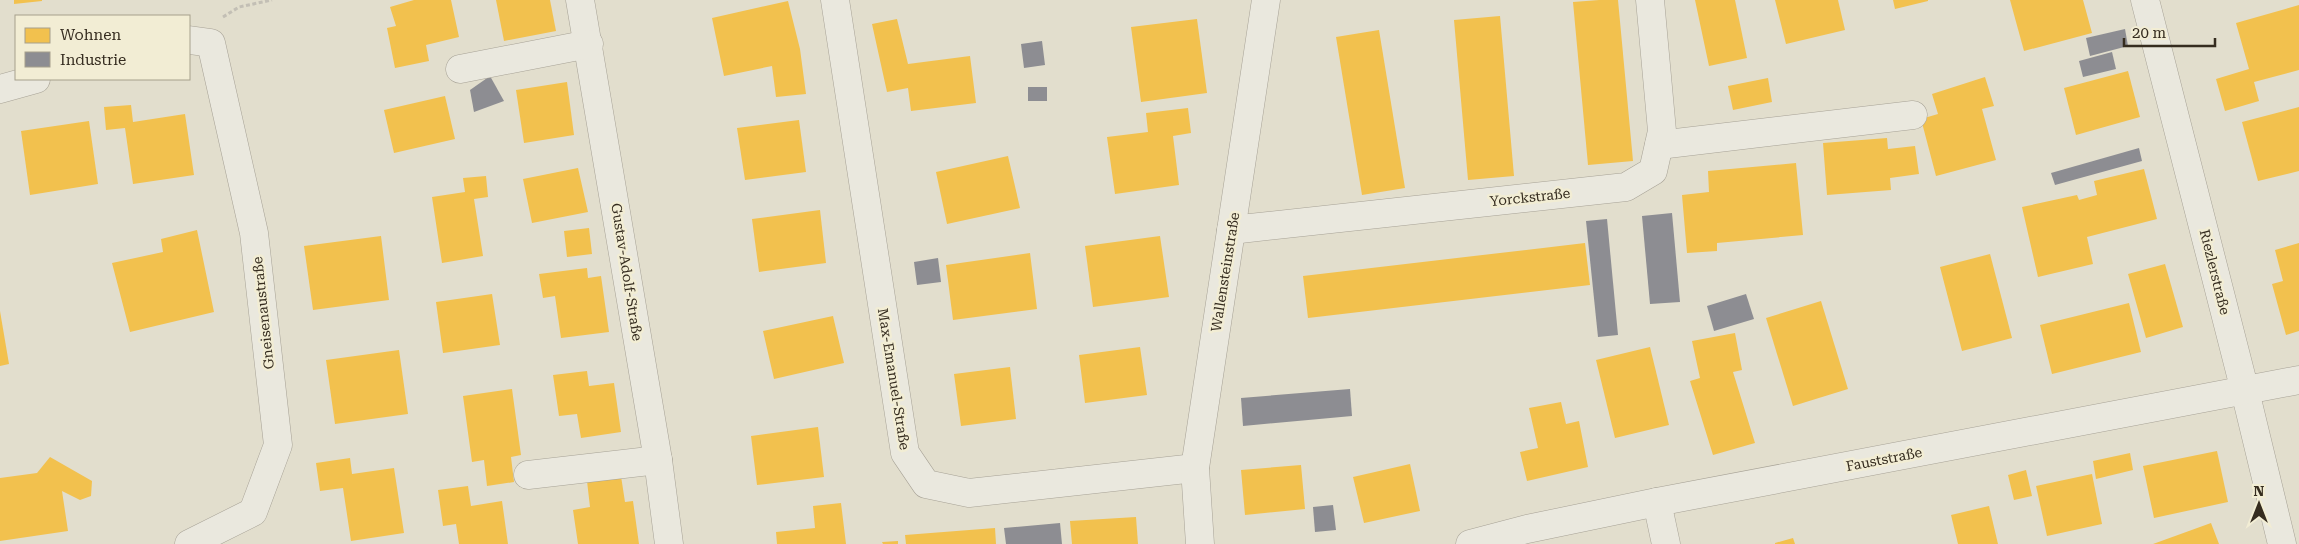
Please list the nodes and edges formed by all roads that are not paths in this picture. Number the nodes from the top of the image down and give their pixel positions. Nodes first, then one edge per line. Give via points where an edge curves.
1 (580, 0) edge
2 (835, 0) edge
3 (1266, 0) edge
4 (1650, 0) edge
5 (2145, 0) edge
6 (200, 42) edge
7 (589, 44) junction
8 (460, 69) dead end
9 (33, 80) edge
10 (0, 90) edge
11 (1912, 116) dead end
12 (1659, 145) junction
13 (1231, 230) junction
14 (2299, 380) edge
15 (2245, 391) junction
16 (658, 460) junction
17 (1195, 468) junction
18 (528, 475) dead end
19 (1657, 502) junction
20 (189, 544) edge
21 (669, 544) edge
22 (1200, 544) edge
23 (1470, 544) edge
24 (1666, 544) edge
25 (2282, 544) edge

1 - 7 street, Gustav-Adolf-Straße
2 - 17 street, Max-Emanuel-Straße via 904,453 926,484 969,493
3 - 13 street, Wallensteinstraße
4 - 12 street, Yorckstraße via 1662,131
5 - 15 street, Riezlerstraße
6 - 20 street, Gneisenaustraße via 254,233 278,445 253,512
7 - 8 street
7 - 16 street, Gustav-Adolf-Straße
9 - 10 street
11 - 12 street
12 - 13 street, Yorckstraße via 1653,171 1626,187
13 - 17 street, Wallensteinstraße
14 - 15 street, Fauststraße
15 - 19 street, Fauststraße
15 - 25 street, Riezlerstraße
16 - 18 street
16 - 21 street, Gustav-Adolf-Straße
17 - 22 street, Wallensteinstraße
19 - 23 street, Fauststraße
19 - 24 street

